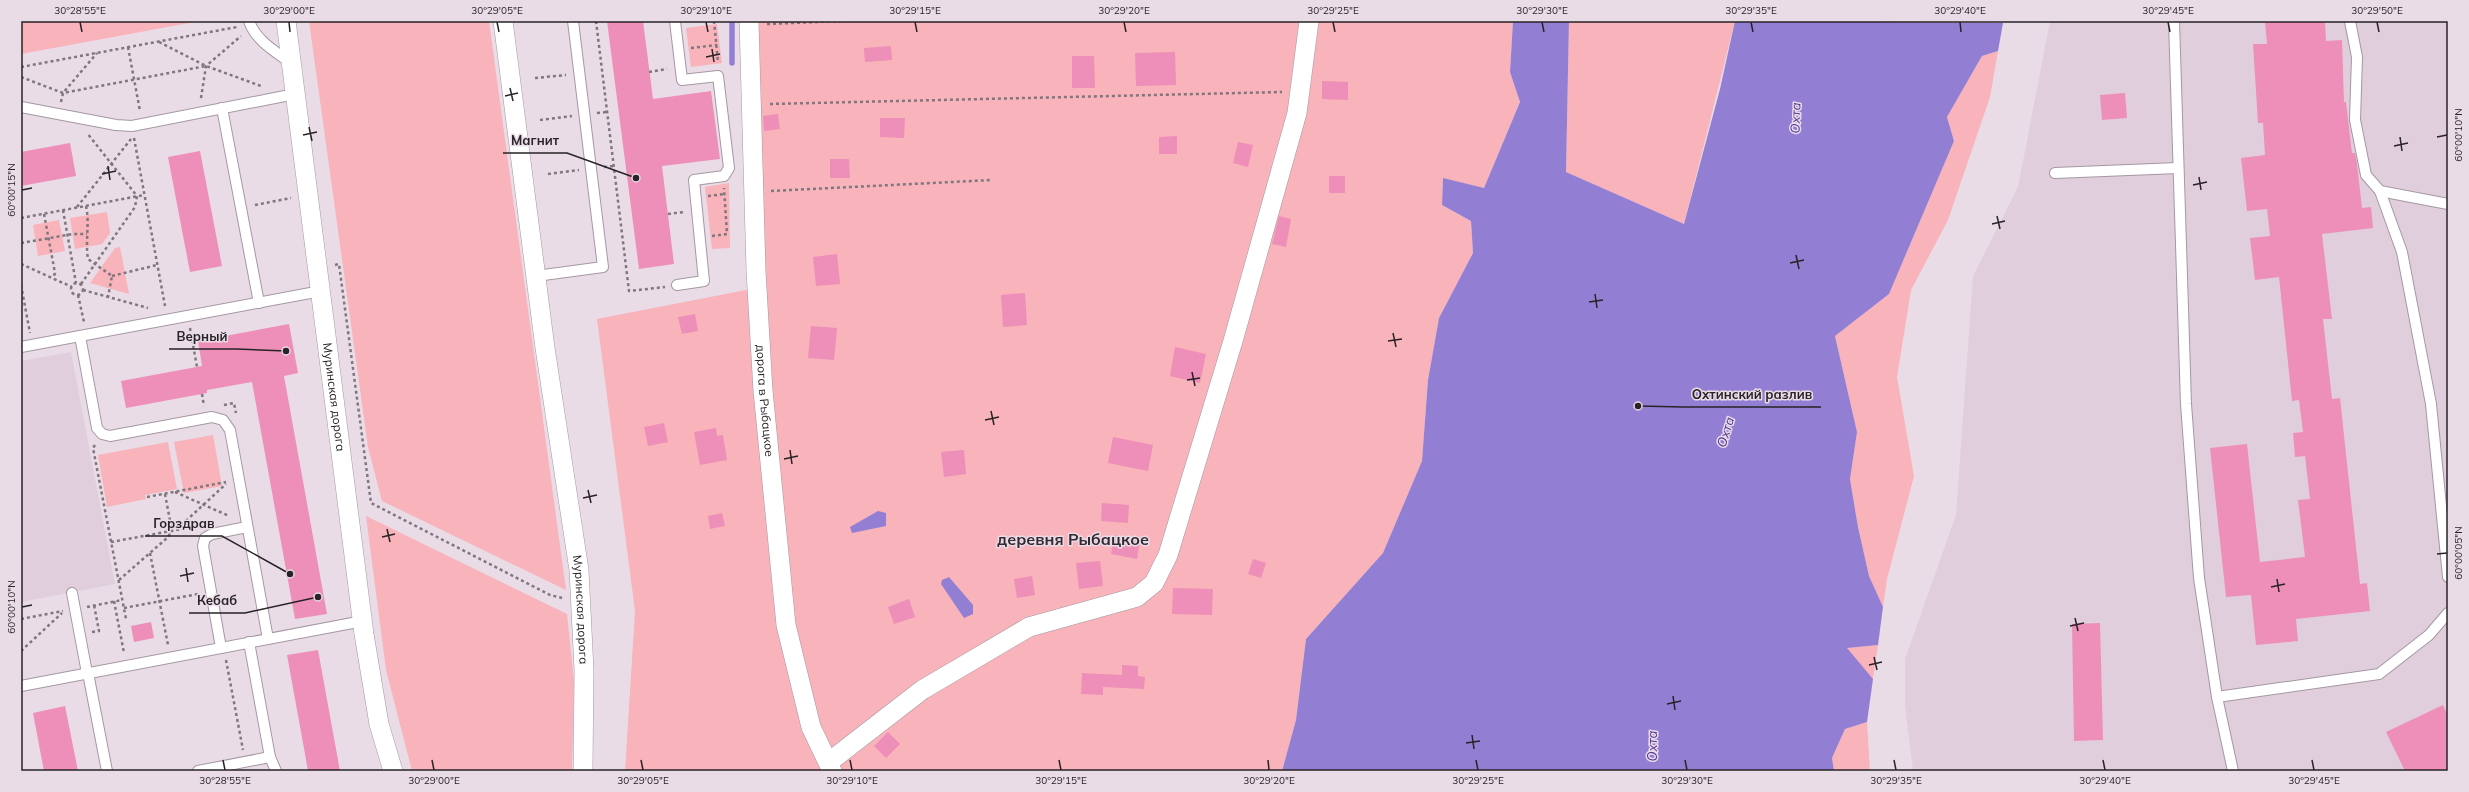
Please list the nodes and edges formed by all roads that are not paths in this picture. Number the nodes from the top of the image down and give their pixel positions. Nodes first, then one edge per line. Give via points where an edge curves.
1 (286, 21) edge
2 (503, 21) edge
3 (573, 21) edge
4 (675, 21) edge
5 (1309, 21) edge
6 (2174, 21) edge
7 (2350, 21) edge
8 (246, 23) edge
9 (749, 23) edge
10 (291, 63) junction
11 (295, 94) junction
12 (21, 107) edge
13 (222, 108) junction
14 (2178, 168) junction
15 (2055, 173) dead end
16 (2380, 191) junction
17 (2448, 204) edge
18 (536, 276) junction
19 (677, 285) road end
20 (321, 291) junction
21 (259, 303) junction
22 (83, 335) junction
23 (21, 347) edge
24 (247, 522) junction
25 (2448, 577) edge
26 (72, 593) dead end
27 (2448, 613) edge
28 (363, 621) junction
29 (268, 639) junction
30 (249, 642) junction
31 (221, 648) junction
32 (87, 673) junction
33 (21, 686) edge
34 (2217, 698) junction
35 (270, 757) junction
36 (831, 767) edge
37 (107, 771) edge
38 (198, 771) edge
39 (276, 771) edge
40 (393, 771) edge
41 (583, 771) edge
42 (2233, 771) edge

1 - 10 street, Муринская дорога
2 - 18 street, Муринская дорога
3 - 18 lane via 603,268
4 - 19 lane via 682,80 718,76 729,168 724,176 694,180 704,280
5 - 36 street via 1297,113 1233,341 1168,555 1154,583 1137,597 1028,627 922,690
6 - 14 lane
7 - 16 lane via 2357,57 2355,120 2366,175
8 - 10 lane via 261,40
9 - 36 street, дорога в Рыбацкое via 763,391 786,625 811,727
10 - 11 street, Муринская дорога
11 - 13 lane
11 - 20 street, Муринская дорога
12 - 13 lane via 116,126 142,124
13 - 21 lane
14 - 15 lane
14 - 34 lane via 2186,404 2197,554
16 - 17 lane
16 - 25 lane via 2402,252 2431,404
18 - 41 street, Муринская дорога via 579,570 584,670
20 - 21 lane
20 - 28 street, Муринская дорога
21 - 22 lane via 188,316 167,317
22 - 23 lane
22 - 24 lane via 97,428 102,434 110,436 212,417 223,420 230,430
24 - 29 lane
24 - 31 lane via 212,534 205,538 203,546
26 - 32 lane
27 - 34 lane via 2429,635 2379,674
28 - 29 lane
28 - 40 street, Муринская дорога via 379,724
29 - 30 lane
30 - 31 lane
30 - 35 lane
31 - 32 lane
32 - 33 lane
32 - 37 lane
34 - 42 lane
35 - 38 lane
35 - 39 lane

